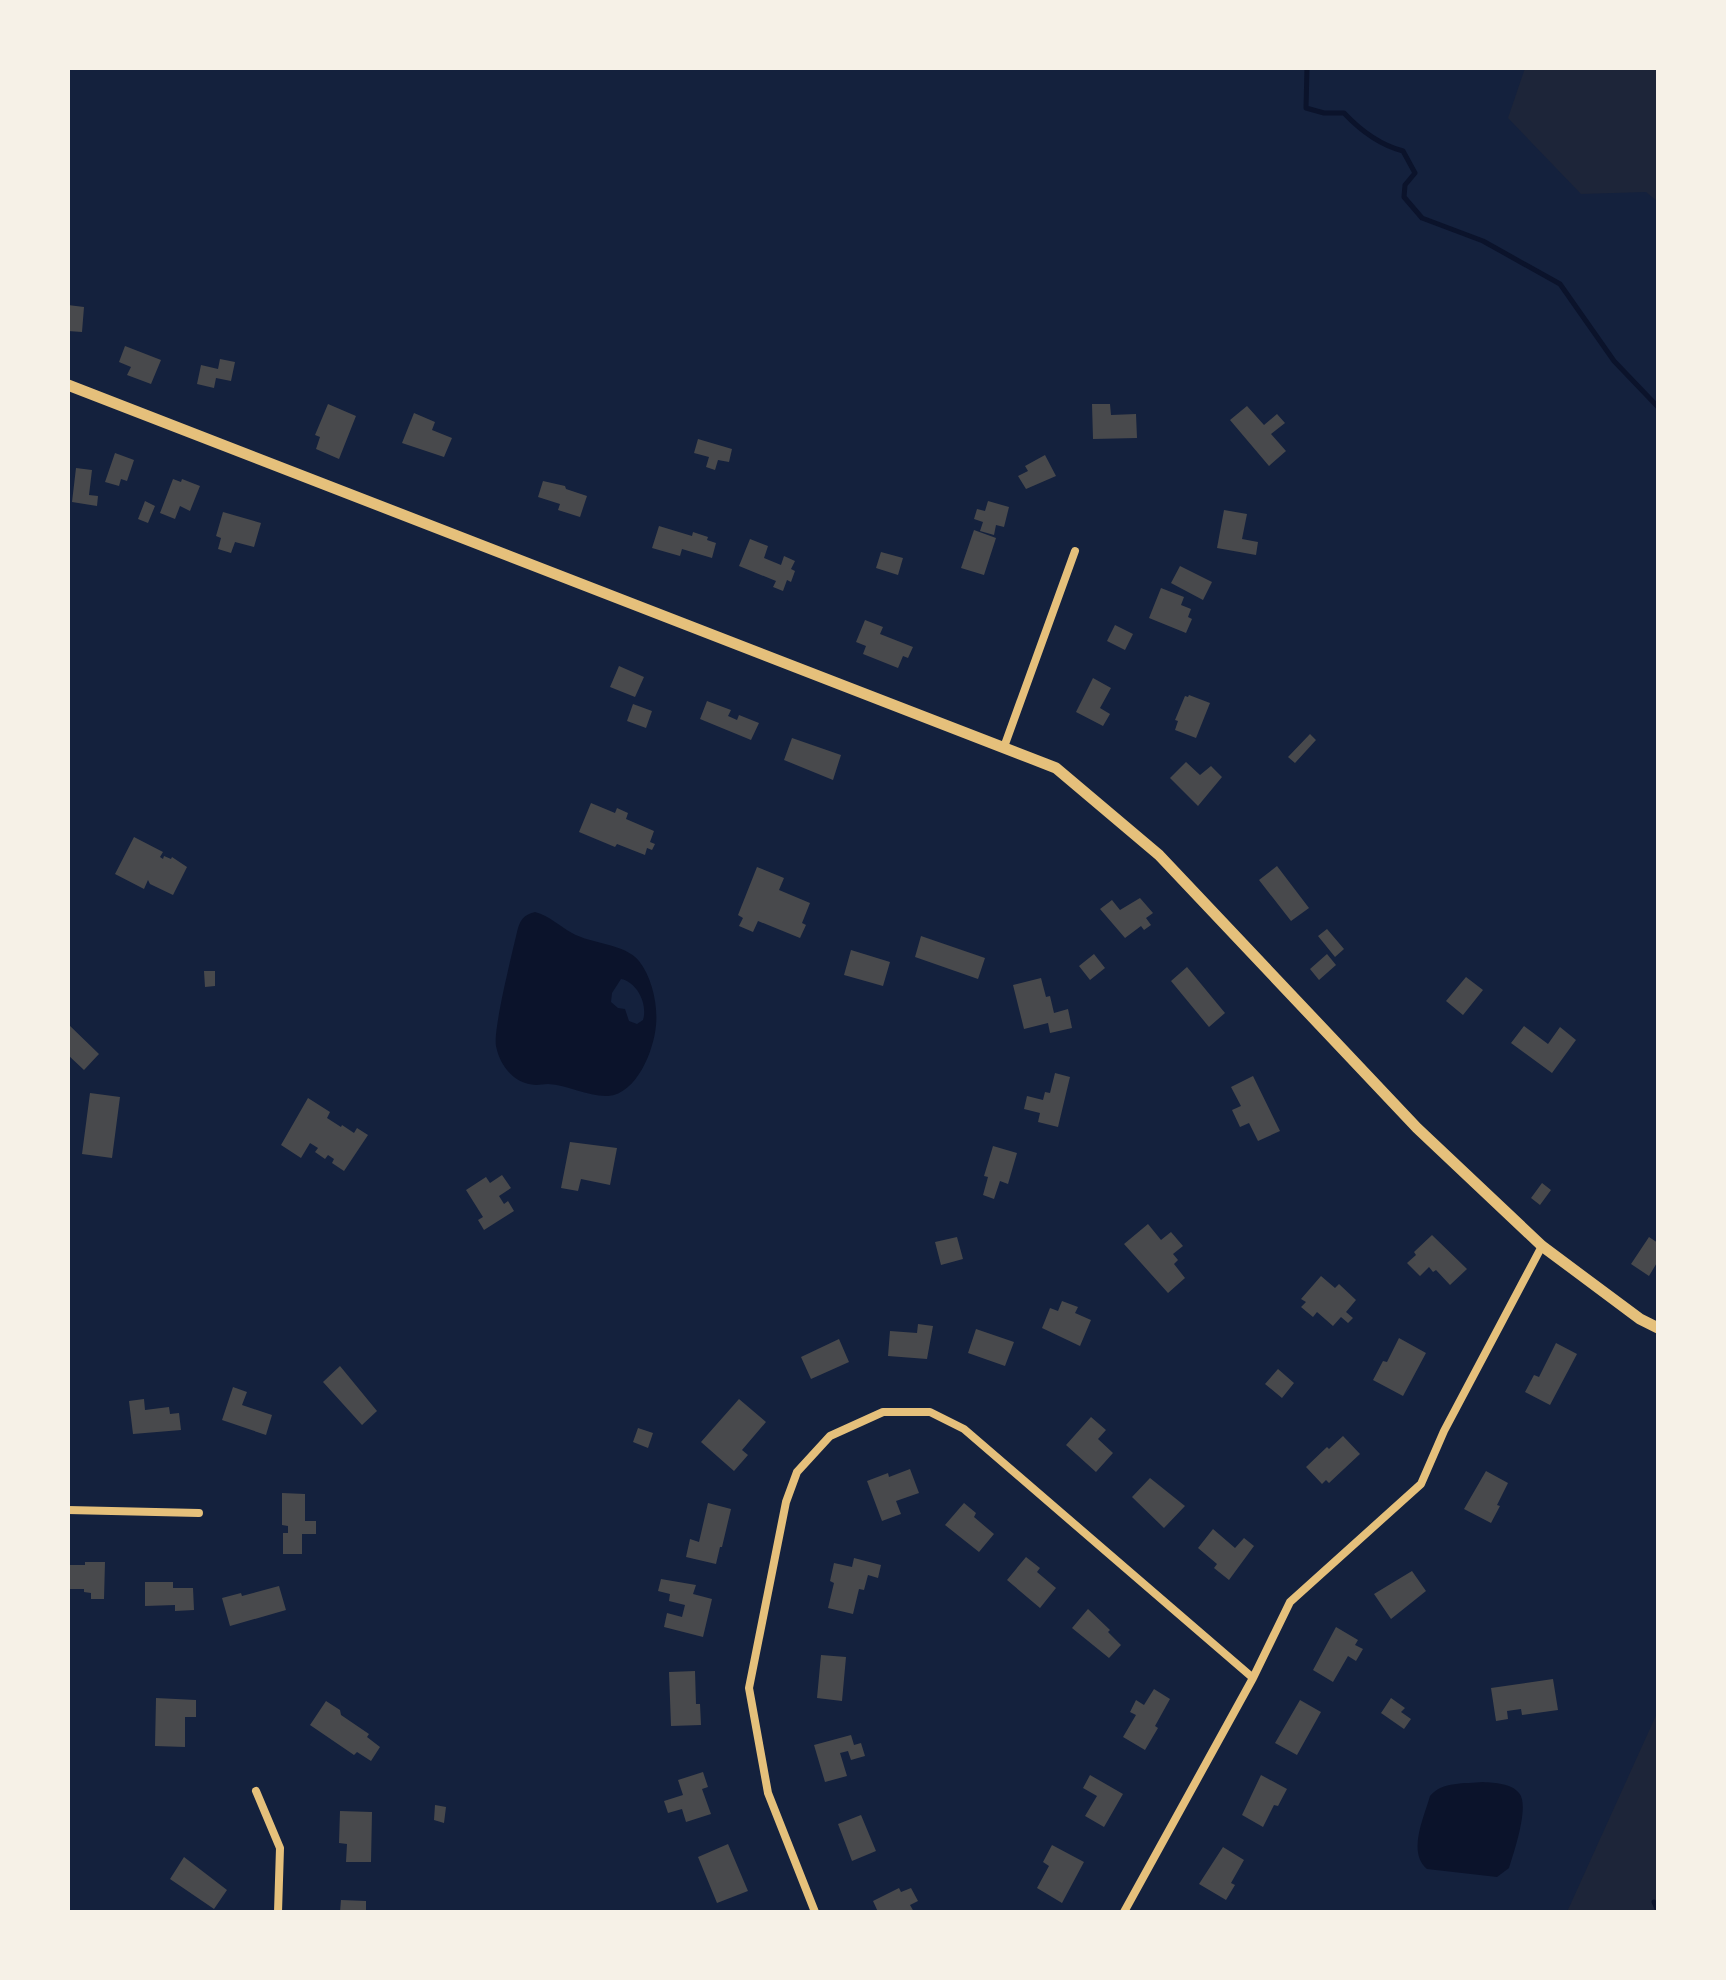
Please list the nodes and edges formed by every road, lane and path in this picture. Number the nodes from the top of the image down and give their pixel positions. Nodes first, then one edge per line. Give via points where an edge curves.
1 (68, 385) edge
2 (1075, 551) dead end
3 (1004, 747) junction
4 (1542, 1246) junction
5 (1658, 1328) edge
6 (68, 1510) edge
7 (199, 1513) dead end
8 (1253, 1678) junction
9 (256, 1791) dead end
10 (278, 1912) edge
11 (815, 1912) edge
12 (1124, 1912) edge

1 - 3 main road
2 - 3 street
3 - 4 main road via 1056,768 1159,855 1417,1128
4 - 5 main road
4 - 8 street via 1421,1484 1290,1602
6 - 7 street
8 - 11 street via 964,1429 930,1412 883,1412 830,1436 797,1472 786,1502 749,1688 768,1793
8 - 12 street
9 - 10 street via 280,1848

